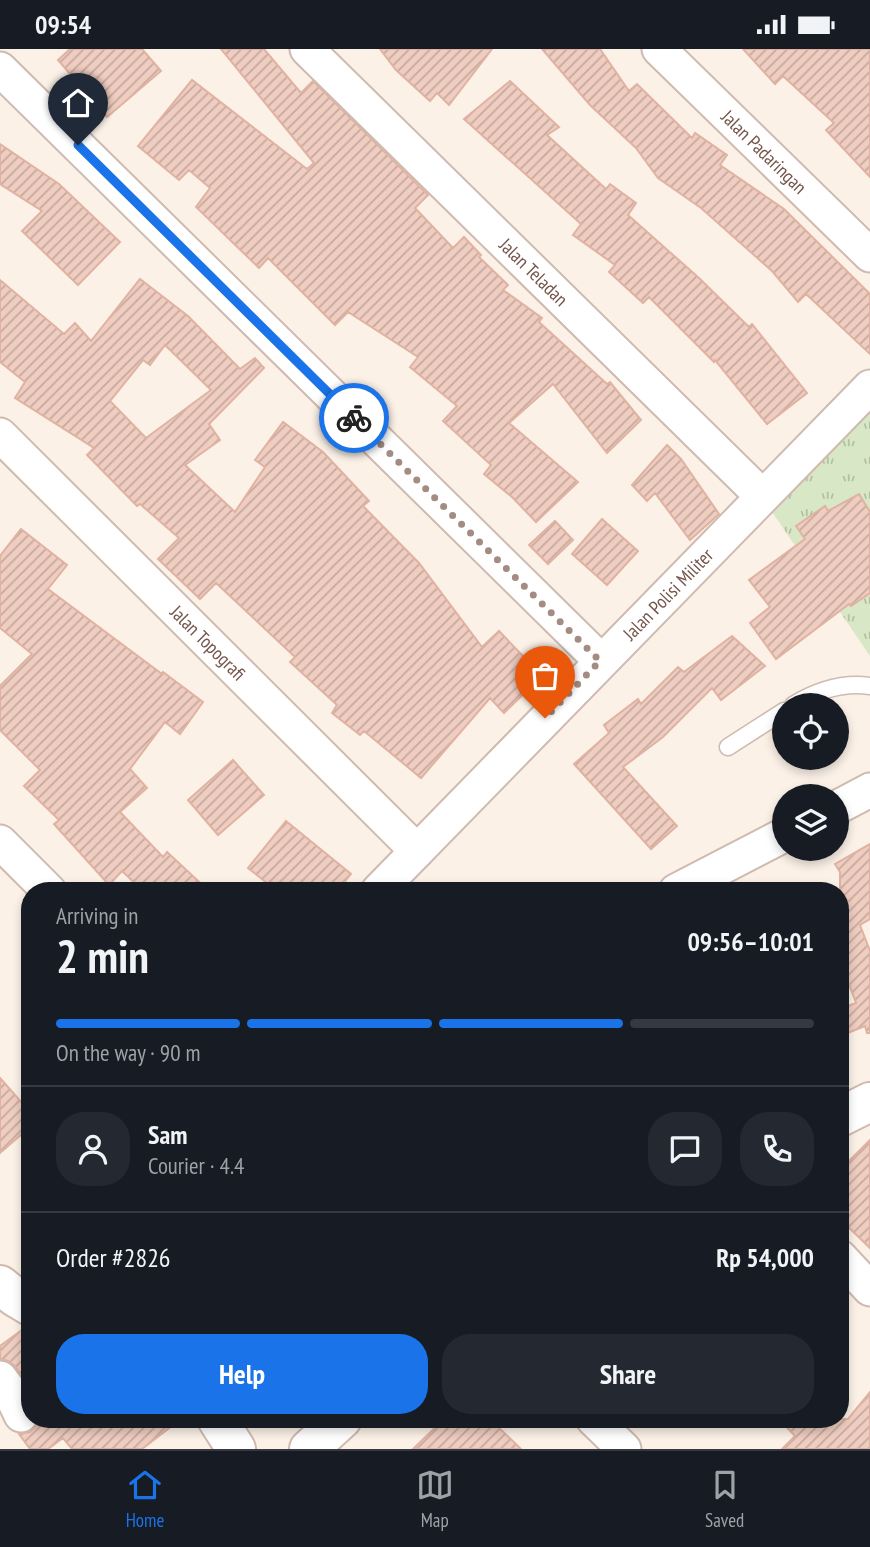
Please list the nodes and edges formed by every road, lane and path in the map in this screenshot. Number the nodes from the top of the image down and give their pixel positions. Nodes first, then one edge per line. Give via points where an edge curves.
1 (307, 49) edge
2 (659, 49) edge
3 (0, 69) edge
4 (870, 255) edge
5 (870, 387) edge
6 (0, 435) edge
7 (762, 496) junction
8 (600, 661) junction
9 (870, 686) edge
10 (816, 693) edge
11 (772, 719) edge
12 (728, 747) dead end
13 (870, 790) edge
14 (849, 801) edge
15 (772, 841) edge
16 (0, 842) edge
17 (417, 851) junction
18 (40, 882) edge
19 (387, 882) edge
20 (693, 882) edge
21 (870, 1103) edge
22 (849, 1113) edge
23 (849, 1267) edge
24 (870, 1289) edge
25 (0, 1378) edge
26 (20, 1415) dead end
27 (223, 1428) edge
28 (332, 1428) edge
29 (602, 1428) edge
30 (236, 1449) edge
31 (309, 1449) edge
32 (624, 1449) edge

1 - 7 street, Jalan Teladan
2 - 4 street, Jalan Padaringan
3 - 8 street
5 - 7 street, Jalan Polisi Militer
6 - 17 street, Jalan Topografi
7 - 8 street, Jalan Polisi Militer
8 - 17 street, Jalan Polisi Militer
9 - 10 lane via 852,683
11 - 12 lane
13 - 14 street
15 - 20 street
16 - 18 street
17 - 19 street, Jalan Polisi Militer
21 - 22 street
23 - 24 street
25 - 26 street
27 - 30 street
28 - 31 street
29 - 32 street

